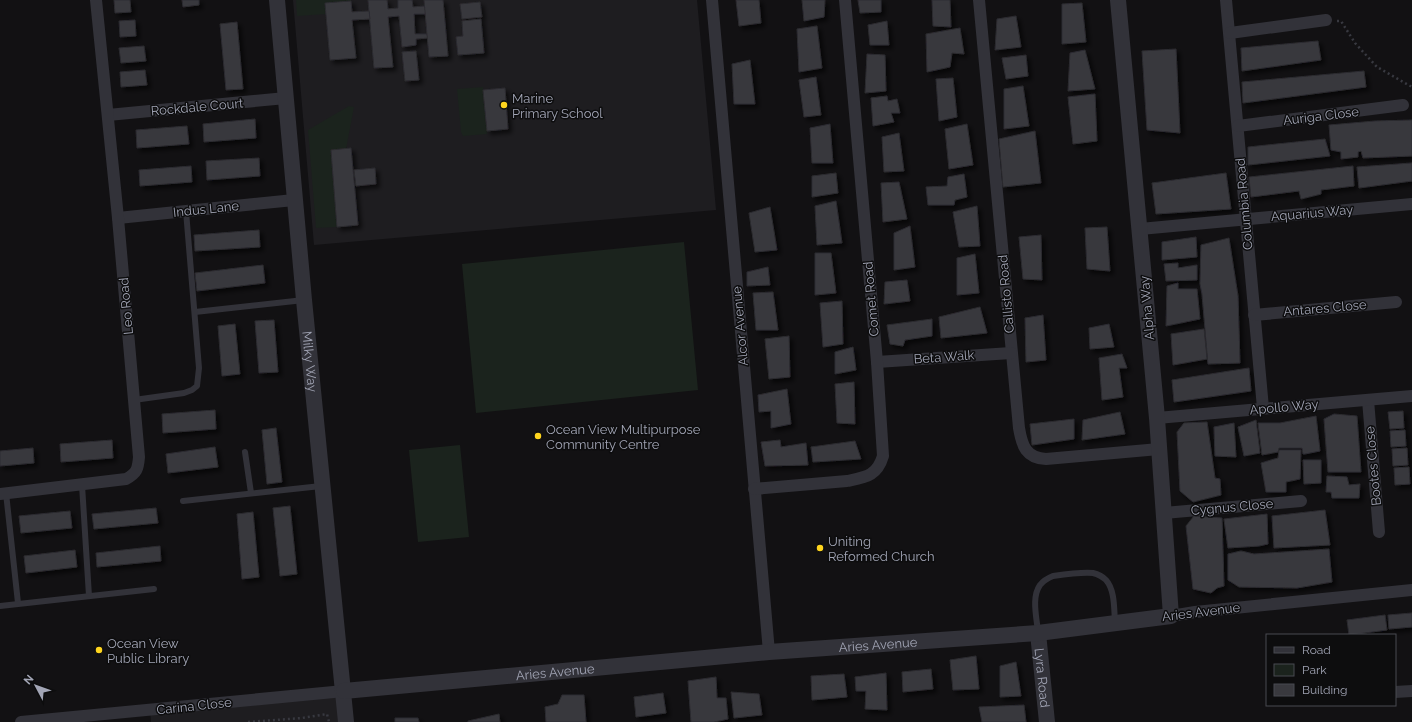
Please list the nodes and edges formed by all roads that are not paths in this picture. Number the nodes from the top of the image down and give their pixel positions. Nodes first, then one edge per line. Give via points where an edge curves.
1 (96, 0) edge
2 (277, 0) edge
3 (712, 0) edge
4 (845, 0) edge
5 (979, 0) edge
6 (1118, 0) edge
7 (1226, 0) edge
8 (1326, 20) road end
9 (1230, 32) junction
10 (286, 98) junction
11 (1403, 106) dead end
12 (108, 115) junction
13 (1238, 126) junction
14 (294, 200) junction
15 (1412, 204) edge
16 (186, 211) junction
17 (118, 218) junction
18 (1245, 219) junction
19 (1140, 229) junction
20 (304, 300) junction
21 (1396, 302) dead end
22 (194, 312) junction
23 (1254, 315) junction
24 (1011, 352) junction
25 (877, 362) junction
26 (1412, 396) edge
27 (134, 400) junction
28 (1368, 400) junction
29 (1263, 408) junction
30 (1157, 418) junction
31 (1159, 449) junction
32 (245, 452) dead end
33 (82, 485) junction
34 (323, 486) junction
35 (754, 489) junction
36 (3, 494) edge
37 (251, 494) junction
38 (183, 501) dead end
39 (1301, 501) dead end
40 (1164, 513) junction
41 (1379, 532) dead end
42 (154, 589) dead end
43 (1412, 590) edge
44 (89, 596) junction
45 (18, 603) junction
46 (0, 606) edge
47 (1171, 616) junction
48 (1115, 623) junction
49 (1038, 633) junction
50 (769, 652) junction
51 (344, 691) junction
52 (1412, 691) edge
53 (1396, 692) edge
54 (21, 722) edge
55 (346, 722) edge
56 (1048, 722) edge

1 - 12 street, Leo Road
2 - 10 street, Milky Way
3 - 35 street, Alcor Avenue
4 - 25 street, Comet Road
5 - 24 street, Callisto Road
6 - 19 street, Alpha Way
7 - 9 street, Columbia Road
8 - 9 street
9 - 13 street, Columbia Road
10 - 12 street, Rockdale Court
10 - 14 street, Milky Way
11 - 13 street, Auriga Close
12 - 17 street, Leo Road
13 - 18 street, Columbia Road
14 - 16 street, Indus Lane
14 - 20 street, Milky Way
15 - 18 street, Aquarius Way
16 - 17 street, Indus Lane
16 - 22 lane
17 - 27 street, Leo Road
18 - 19 street, Aquarius Way
18 - 23 street, Columbia Road
19 - 30 street, Alpha Way
20 - 22 lane
20 - 34 street, Milky Way
21 - 23 street, Antares Close
22 - 27 lane via 199,368 197,386 184,393
23 - 29 street, Columbia Road
24 - 25 street, Beta Walk
24 - 31 street, Callisto Road via 1020,436 1031,456 1046,459
25 - 35 street, Comet Road via 883,456 878,469 872,474 847,481
26 - 28 street, Apollo Way
27 - 33 street, Leo Road via 138,467 133,475 126,479
28 - 29 street, Apollo Way
28 - 41 street, Bootes Close
29 - 30 street, Apollo Way
30 - 31 street, Alpha Way
31 - 40 street, Alpha Way
32 - 37 lane
33 - 36 street, Leo Road
33 - 44 lane
34 - 37 lane
34 - 51 street, Milky Way
35 - 50 street, Alcor Avenue
36 - 45 lane
37 - 38 lane
39 - 40 street, Cygnus Close
40 - 47 street, Alpha Way
42 - 44 lane
43 - 47 street, Aries Avenue
44 - 45 lane
45 - 46 lane
47 - 48 street, Aries Avenue
48 - 49 street, Aries Avenue
48 - 49 lane via 1110,587 1100,575 1092,573 1053,576 1040,585 1035,599
49 - 50 street, Aries Avenue
49 - 56 street, Lyra Road
50 - 51 street, Aries Avenue
51 - 54 street, Carina Close
51 - 55 street, Milky Way
52 - 53 street

